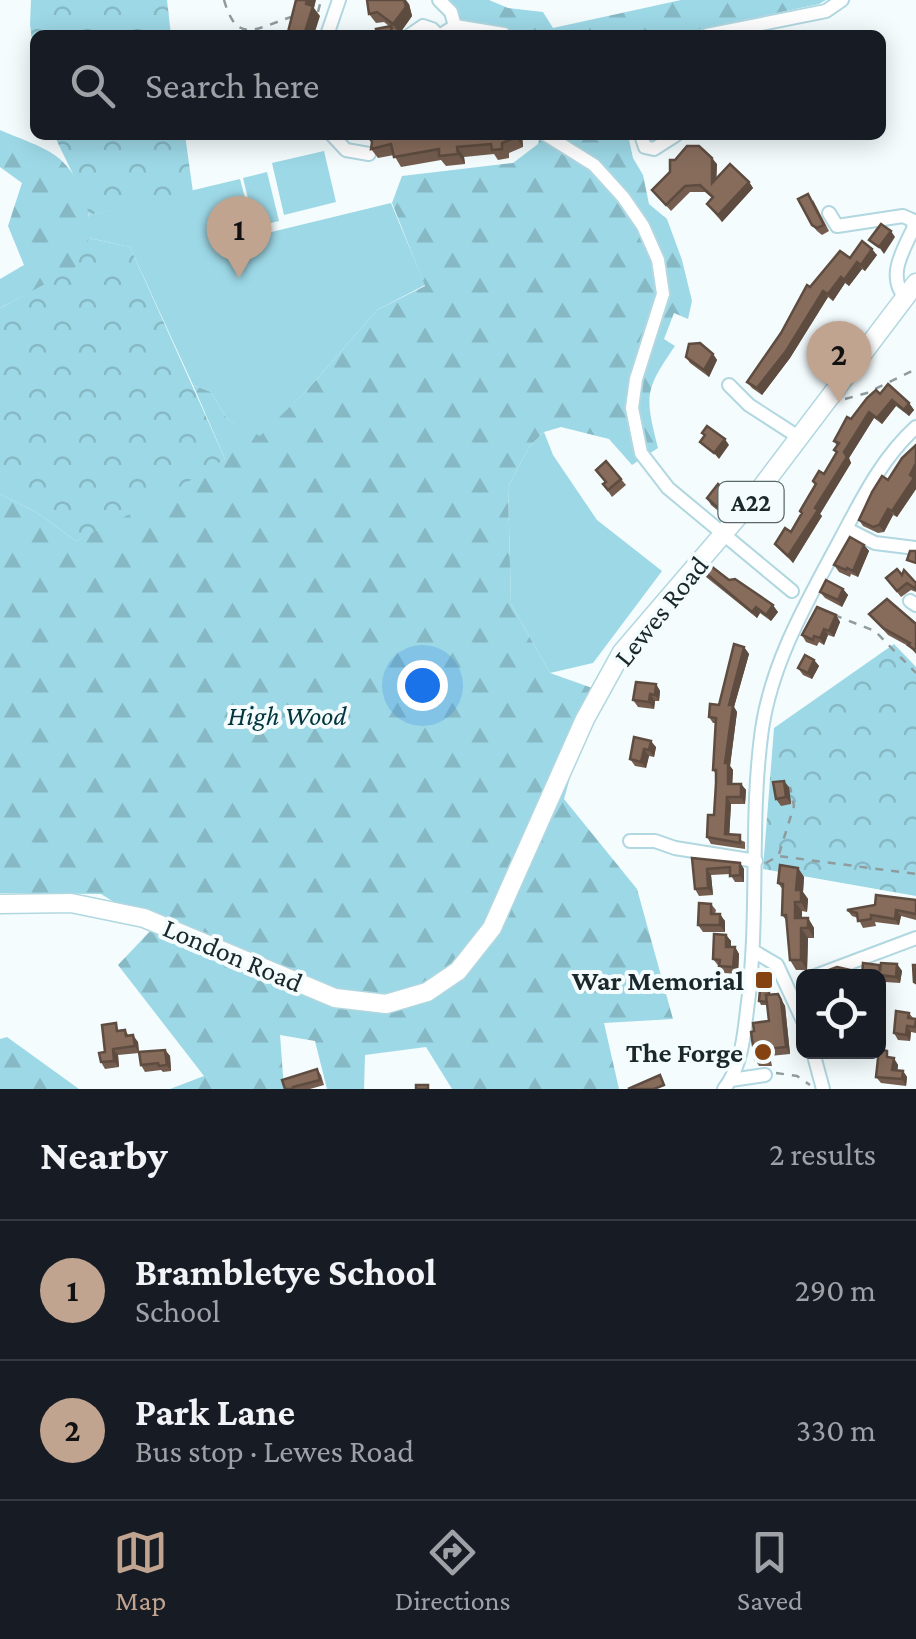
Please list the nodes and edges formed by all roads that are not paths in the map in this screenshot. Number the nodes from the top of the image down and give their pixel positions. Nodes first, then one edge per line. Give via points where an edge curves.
1 (338, 0) edge
2 (439, 0) edge
3 (842, 0) edge
4 (456, 26) junction
5 (329, 30) edge
6 (448, 30) edge
7 (467, 30) edge
8 (733, 30) edge
9 (337, 140) edge
10 (554, 140) edge
11 (643, 140) edge
12 (669, 140) edge
13 (369, 154) edge
14 (829, 213) dead end
15 (910, 290) edge
16 (729, 384) dead end
17 (916, 427) edge
18 (800, 438) junction
19 (846, 528) junction
20 (725, 533) junction
21 (916, 548) edge
22 (792, 591) junction
23 (810, 596) junction
24 (800, 618) junction
25 (630, 841) dead end
26 (756, 861) junction
27 (0, 904) edge
28 (916, 938) edge
29 (755, 952) junction
30 (834, 969) edge
31 (458, 971) joint
32 (796, 984) edge
33 (789, 986) junction
34 (796, 1003) edge
35 (814, 1059) edge
36 (764, 1075) road end
37 (728, 1085) edge
38 (819, 1089) edge

1 - 5 street
2 - 4 street
3 - 8 street via 826,11
4 - 6 street
4 - 7 street
9 - 13 street via 346,150
10 - 20 street via 594,166 623,197 658,260 664,294 632,408 641,452 668,488
11 - 12 street via 654,150
14 - 15 street via 838,226 912,220 896,272 897,288
15 - 18 highway, Lewes Road / A22
16 - 18 street
17 - 19 street via 880,467
18 - 20 highway, Lewes Road / A22
19 - 21 street via 875,543
19 - 23 street
20 - 22 street
20 - 31 highway, Lewes Road / A22 via 622,652 584,719 492,928
22 - 23 street
22 - 24 street
23 - 24 street
24 - 26 street via 770,687 762,731
25 - 26 street
26 - 29 street
27 - 31 highway, London Road / A22 via 71,903 144,918 335,998 386,1004 426,992
28 - 30 street
29 - 33 street via 778,965
29 - 37 street
32 - 33 street
33 - 34 street
35 - 38 street
36 - 37 street

